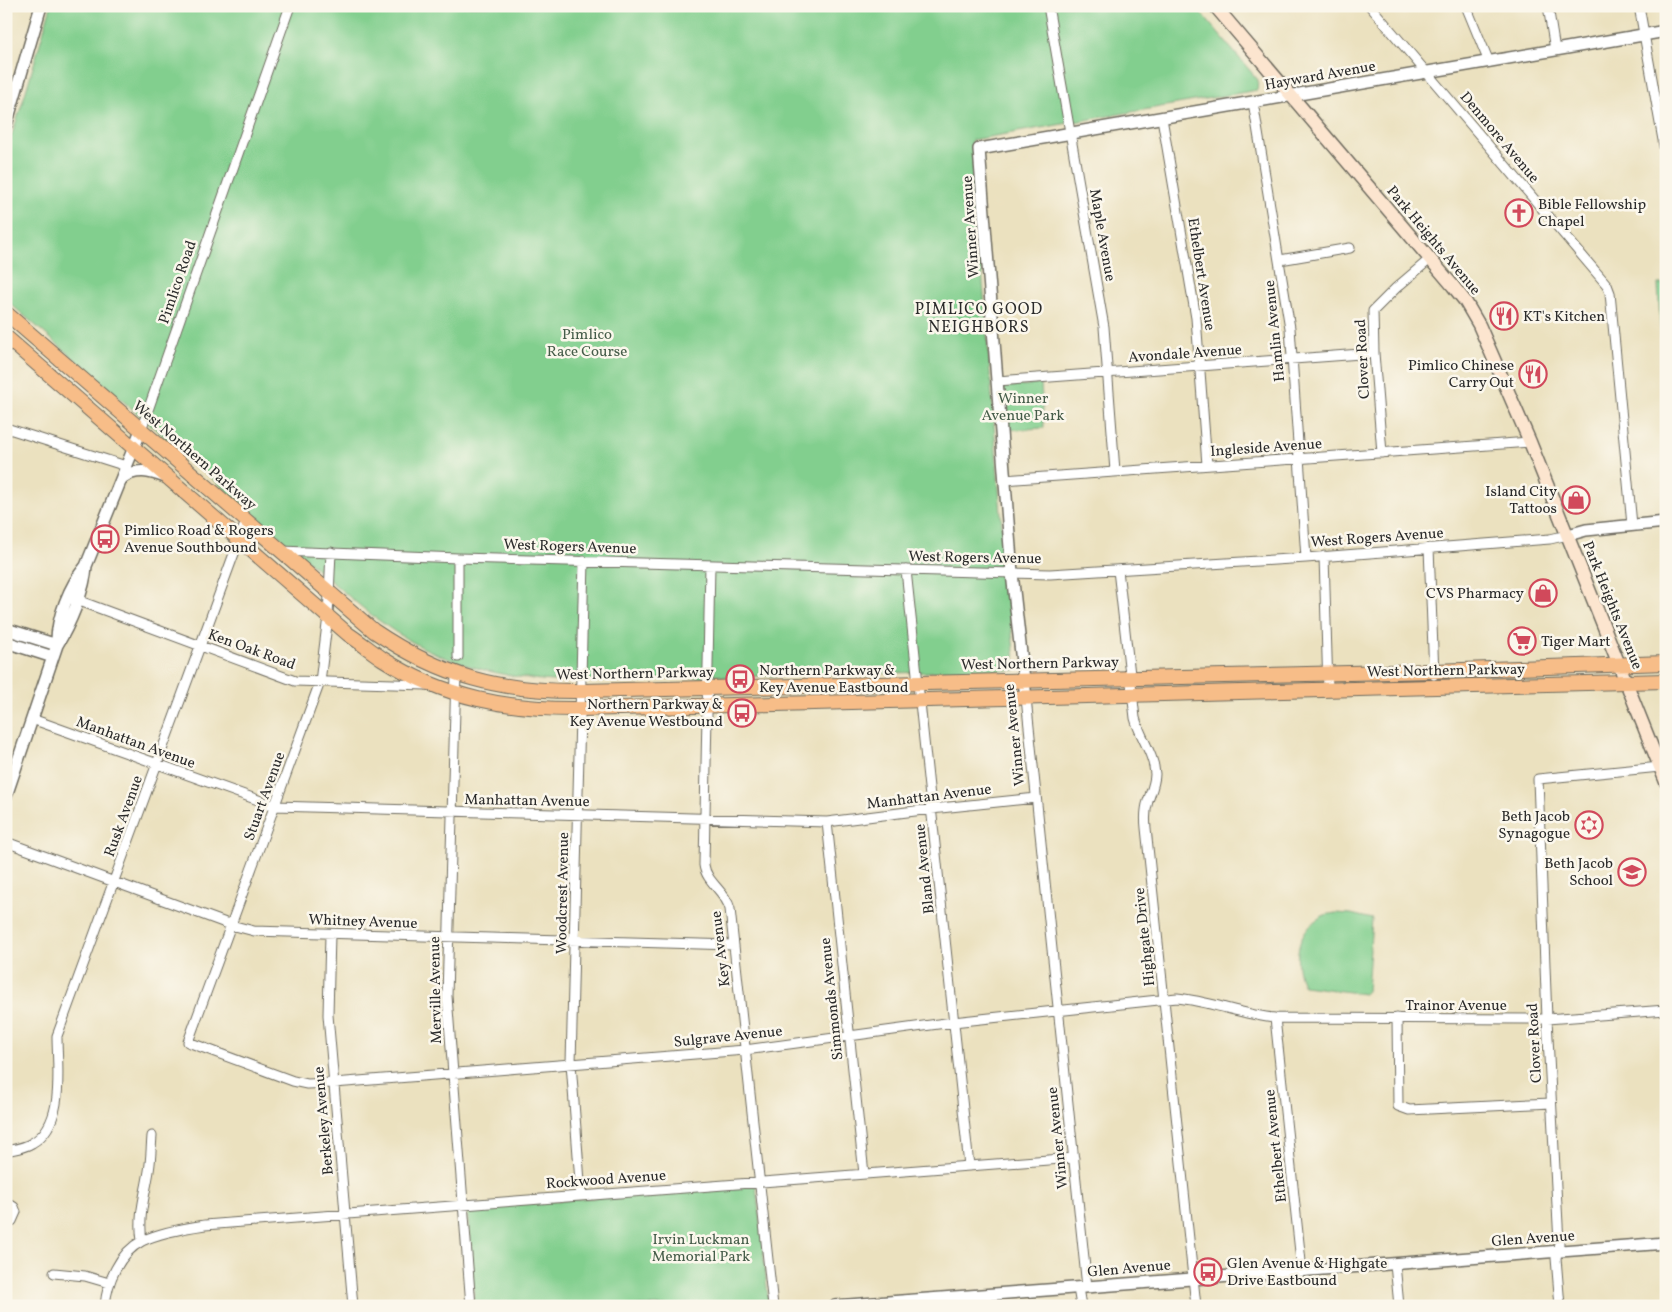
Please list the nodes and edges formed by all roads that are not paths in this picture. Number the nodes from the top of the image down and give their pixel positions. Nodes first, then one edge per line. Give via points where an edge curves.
1 (41, 6) edge
2 (290, 6) edge
3 (1048, 6) edge
4 (1216, 6) edge
5 (1370, 6) edge
6 (1466, 6) edge
7 (1548, 6) edge
8 (1639, 6) edge
9 (1666, 31) edge
10 (1644, 35) junction
11 (1555, 50) junction
12 (1488, 62) junction
13 (1426, 72) junction
14 (1292, 96) junction
15 (1253, 102) junction
16 (1162, 118) junction
17 (6, 124) edge
18 (1070, 134) junction
19 (979, 149) joint
20 (1666, 157) edge
21 (1350, 248) dead end
22 (1430, 259) junction
23 (1280, 260) junction
24 (6, 313) edge
25 (6, 337) edge
26 (1374, 353) junction
27 (1292, 360) junction
28 (1200, 366) junction
29 (1107, 372) junction
30 (997, 381) junction
31 (6, 428) edge
32 (141, 430) junction
33 (1530, 442) junction
34 (134, 448) junction
35 (1382, 452) junction
36 (1300, 458) junction
37 (1207, 464) junction
38 (126, 466) junction
39 (1114, 471) junction
40 (122, 478) junction
41 (171, 480) junction
42 (1004, 480) junction
43 (246, 521) junction
44 (1666, 522) edge
45 (1632, 526) junction
46 (1568, 535) junction
47 (239, 539) junction
48 (1429, 548) junction
49 (280, 551) junction
50 (331, 552) junction
51 (1324, 556) junction
52 (458, 558) junction
53 (1306, 558) junction
54 (584, 562) junction
55 (710, 565) junction
56 (906, 570) junction
57 (1118, 570) junction
58 (1012, 573) junction
59 (329, 593) junction
60 (72, 602) junction
61 (328, 616) junction
62 (6, 629) edge
63 (6, 642) edge
64 (200, 646) junction
65 (55, 651) junction
66 (458, 657) dead end
67 (1666, 663) edge
68 (1620, 664) junction
69 (1434, 670) junction
70 (1666, 672) edge
71 (1328, 673) junction
72 (456, 674) junction
73 (1129, 677) junction
74 (1024, 680) junction
75 (1666, 680) edge
76 (320, 682) junction
77 (918, 682) junction
78 (1626, 682) junction
79 (435, 685) junction
80 (1435, 687) junction
81 (707, 688) junction
82 (1328, 689) junction
83 (582, 691) junction
84 (455, 692) junction
85 (1131, 695) junction
86 (1026, 698) junction
87 (920, 701) junction
88 (706, 706) junction
89 (581, 709) junction
90 (32, 719) junction
91 (157, 764) junction
92 (1664, 776) edge
93 (6, 796) edge
94 (1036, 798) junction
95 (275, 806) junction
96 (931, 809) junction
97 (451, 812) junction
98 (577, 815) junction
99 (704, 818) junction
100 (827, 822) junction
101 (6, 842) edge
102 (114, 881) junction
103 (231, 926) junction
104 (330, 934) junction
105 (448, 937) junction
106 (574, 941) junction
107 (734, 945) junction
108 (1164, 1000) junction
109 (1666, 1010) edge
110 (1059, 1011) junction
111 (1275, 1018) junction
112 (1397, 1018) junction
113 (1547, 1020) junction
114 (954, 1022) junction
115 (849, 1036) junction
116 (188, 1042) joint
117 (744, 1050) junction
118 (571, 1063) junction
119 (452, 1074) junction
120 (334, 1083) junction
121 (1551, 1103) junction
122 (152, 1136) dead end
123 (6, 1151) edge
124 (1074, 1158) junction
125 (968, 1166) junction
126 (864, 1174) junction
127 (760, 1181) junction
128 (581, 1195) junction
129 (6, 1202) edge
130 (462, 1205) junction
131 (345, 1215) junction
132 (6, 1223) edge
133 (142, 1241) junction
134 (1666, 1243) edge
135 (1557, 1252) junction
136 (1395, 1264) junction
137 (1302, 1271) junction
138 (54, 1273) dead end
139 (1193, 1278) junction
140 (109, 1283) junction
141 (1083, 1287) junction
142 (977, 1300) edge
143 (876, 1304) edge
144 (105, 1306) edge
145 (353, 1306) edge
146 (471, 1306) edge
147 (773, 1306) edge
148 (835, 1306) edge
149 (1080, 1306) edge
150 (1196, 1306) edge
151 (1399, 1306) edge
152 (1560, 1306) edge

1 - 17 street
2 - 32 street, Pimlico Road
3 - 18 street, Maple Avenue
4 - 14 main road, Park Heights Avenue
5 - 13 street, Denmore Avenue
6 - 12 street
7 - 11 street
8 - 10 street
9 - 10 street, Hayward Avenue
10 - 11 street, Hayward Avenue
10 - 20 street
11 - 12 street, Hayward Avenue
12 - 13 street, Hayward Avenue
13 - 14 street, Hayward Avenue
13 - 45 street, Denmore Avenue via 1609,289
14 - 15 street, Hayward Avenue
14 - 22 main road, Park Heights Avenue
15 - 16 street, Hayward Avenue
15 - 23 street, Hamlin Avenue
16 - 18 street, Hayward Avenue
16 - 28 street, Ethelbert Avenue via 1196,318
18 - 19 street, Hayward Avenue
18 - 29 street, Maple Avenue via 1102,315
19 - 30 street, Winner Avenue
21 - 23 street
22 - 26 street, Clover Road via 1374,308
22 - 33 main road, Park Heights Avenue via 1476,319
23 - 27 street, Hamlin Avenue
24 - 32 main road, West Northern Parkway
25 - 34 main road, West Northern Parkway
26 - 27 street, Avondale Avenue
26 - 35 street, Clover Road
27 - 28 street, Avondale Avenue
27 - 36 street, Hamlin Avenue
28 - 29 street, Avondale Avenue
28 - 37 street, Ethelbert Avenue
29 - 30 street, Avondale Avenue
29 - 39 street, Maple Avenue
30 - 42 street, Winner Avenue
31 - 38 street
32 - 34 street, Pimlico Road
32 - 43 main road, West Northern Parkway
33 - 35 street, Ingleside Avenue
33 - 46 main road, Park Heights Avenue
34 - 38 street, Pimlico Road
34 - 41 main road, West Northern Parkway
35 - 36 street, Ingleside Avenue
36 - 37 street, Ingleside Avenue
36 - 53 street, Hamlin Avenue
37 - 39 street, Ingleside Avenue
38 - 40 street, Pimlico Road
39 - 42 street, Ingleside Avenue
40 - 41 street via 142,471
40 - 60 street, Pimlico Road via 86,566 85,581
41 - 47 main road, West Northern Parkway
42 - 58 street, Winner Avenue
43 - 47 street, Rusk Avenue
43 - 49 main road, West Northern Parkway
44 - 45 street, West Rogers Avenue
45 - 46 street, West Rogers Avenue
46 - 48 street, West Rogers Avenue
46 - 68 main road, Park Heights Avenue
47 - 61 main road, West Northern Parkway
47 - 64 street, Rusk Avenue
48 - 51 street, West Rogers Avenue
48 - 69 street
49 - 50 street, West Rogers Avenue
49 - 59 main road, West Northern Parkway
50 - 52 street, West Rogers Avenue
50 - 59 street, Stuart Avenue
51 - 53 street, West Rogers Avenue
51 - 71 street
52 - 54 street, West Rogers Avenue
52 - 66 street
53 - 57 street, West Rogers Avenue
54 - 55 street, West Rogers Avenue
54 - 83 street, Woodcrest Avenue
55 - 56 street, West Rogers Avenue
55 - 81 street, Key Avenue
56 - 58 street, West Rogers Avenue
56 - 77 street, Bland Avenue
57 - 58 street, West Rogers Avenue via 1073,574
57 - 73 street, Highgate Drive
58 - 74 street, Winner Avenue
59 - 61 street, Stuart Avenue
59 - 72 main road, West Northern Parkway via 392,644
60 - 64 street, Ken Oak Road
60 - 65 street, Pimlico Road via 63,636
61 - 76 street, Stuart Avenue
61 - 79 main road, West Northern Parkway via 383,659
62 - 65 street
63 - 65 street
64 - 76 street, Ken Oak Road via 290,679
64 - 91 street, Rusk Avenue
65 - 90 street, Pimlico Road
67 - 68 main road, West Northern Parkway
68 - 69 main road, West Northern Parkway
68 - 78 main road, Park Heights Avenue
69 - 71 main road, West Northern Parkway
69 - 80 street
70 - 78 main road via 1633,674
71 - 73 main road, West Northern Parkway
71 - 82 street
72 - 83 main road, West Northern Parkway via 520,689
72 - 84 street, Merville Avenue
73 - 74 main road, West Northern Parkway
73 - 85 street, Highgate Drive
74 - 77 main road, West Northern Parkway
74 - 86 street, Winner Avenue
75 - 78 main road, West Northern Parkway
76 - 79 street, Ken Oak Road
76 - 95 street, Stuart Avenue
77 - 81 main road, West Northern Parkway
77 - 87 street, Bland Avenue
78 - 80 main road, West Northern Parkway
78 - 92 main road, Park Heights Avenue
79 - 84 main road, West Northern Parkway
80 - 82 main road, West Northern Parkway
81 - 83 main road, West Northern Parkway
81 - 88 street, Key Avenue
82 - 85 main road, West Northern Parkway
83 - 89 street, Woodcrest Avenue
84 - 89 main road, West Northern Parkway via 497,704
84 - 97 street, Merville Avenue
85 - 86 main road, West Northern Parkway
85 - 108 street, Highgate Drive via 1138,728 1154,765 1146,828
86 - 87 main road, West Northern Parkway
86 - 94 street, Winner Avenue
87 - 88 main road, West Northern Parkway
87 - 96 street, Bland Avenue
88 - 89 main road, West Northern Parkway
88 - 99 street, Key Avenue
89 - 98 street, Woodcrest Avenue
90 - 91 street, Manhattan Avenue
90 - 93 street, Pimlico Road
91 - 95 street, Manhattan Avenue
91 - 102 street, Rusk Avenue
92 - 113 street, Clover Road via 1538,779
94 - 96 street, Manhattan Avenue
94 - 110 street, Winner Avenue
95 - 97 street, Manhattan Avenue
95 - 103 street, Stuart Avenue
96 - 100 street, Manhattan Avenue
96 - 114 street, Bland Avenue
97 - 98 street, Manhattan Avenue
97 - 105 street, Merville Avenue
98 - 99 street, Manhattan Avenue
98 - 106 street, Woodcrest Avenue
99 - 100 street, Manhattan Avenue
99 - 107 street, Key Avenue via 704,870 729,904
100 - 115 street, Simmonds Avenue
101 - 102 street, Whitney Avenue
102 - 103 street, Whitney Avenue
102 - 123 street, Rusk Avenue via 57,1036 56,1109 43,1134 31,1144
103 - 104 street, Whitney Avenue via 254,932
103 - 116 street, Stuart Avenue
104 - 105 street, Whitney Avenue
104 - 120 street, Berkeley Avenue via 328,1015
105 - 106 street, Whitney Avenue
105 - 119 street, Merville Avenue via 447,996
106 - 107 street, Whitney Avenue
106 - 118 street, Woodcrest Avenue
107 - 117 street, Key Avenue
108 - 110 street, Sulgrave Avenue
108 - 111 street, Sulgrave Avenue via 1188,999
108 - 139 street, Highgate Drive
109 - 113 street, Trainor Avenue
110 - 114 street, Sulgrave Avenue
110 - 124 street, Winner Avenue
111 - 112 street, Trainor Avenue
111 - 137 street, Ethelbert Avenue
112 - 113 street, Trainor Avenue
112 - 121 street via 1398,1106 1409,1110
113 - 121 street, Clover Road
114 - 115 street, Sulgrave Avenue
114 - 125 street, Bland Avenue
115 - 117 street, Sulgrave Avenue
115 - 126 street, Simmonds Avenue
116 - 120 street, Sulgrave Avenue via 300,1083
117 - 118 street, Sulgrave Avenue
117 - 127 street, Key Avenue
118 - 119 street, Sulgrave Avenue
118 - 128 street, Woodcrest Avenue
119 - 120 street, Sulgrave Avenue
119 - 130 street, Merville Avenue
120 - 131 street, Berkeley Avenue
121 - 135 street, Clover Road
122 - 133 street via 141,1218
124 - 125 street, Rockwood Avenue
124 - 141 street, Winner Avenue
125 - 126 street, Rockwood Avenue
126 - 127 street, Rockwood Avenue
127 - 128 street, Rockwood Avenue
127 - 147 street, Key Avenue
128 - 130 street, Rockwood Avenue
129 - 132 street via 16,1212 12,1221
130 - 131 street, Rockwood Avenue
130 - 146 street, Merville Avenue
131 - 133 street, Rockwood Avenue via 206,1225
131 - 145 street, Berkeley Avenue
133 - 140 street via 126,1255
134 - 135 street, Glen Avenue
135 - 136 street, Glen Avenue
135 - 152 street, Clover Road
136 - 137 street, Glen Avenue
136 - 151 street
137 - 139 street, Glen Avenue
138 - 140 street via 85,1276
139 - 141 street, Glen Avenue
139 - 150 street, Highgate Drive
140 - 144 street
141 - 142 street, Glen Avenue
141 - 149 street, Winner Avenue
142 - 143 street, Glen Avenue
143 - 148 street, Glen Avenue

